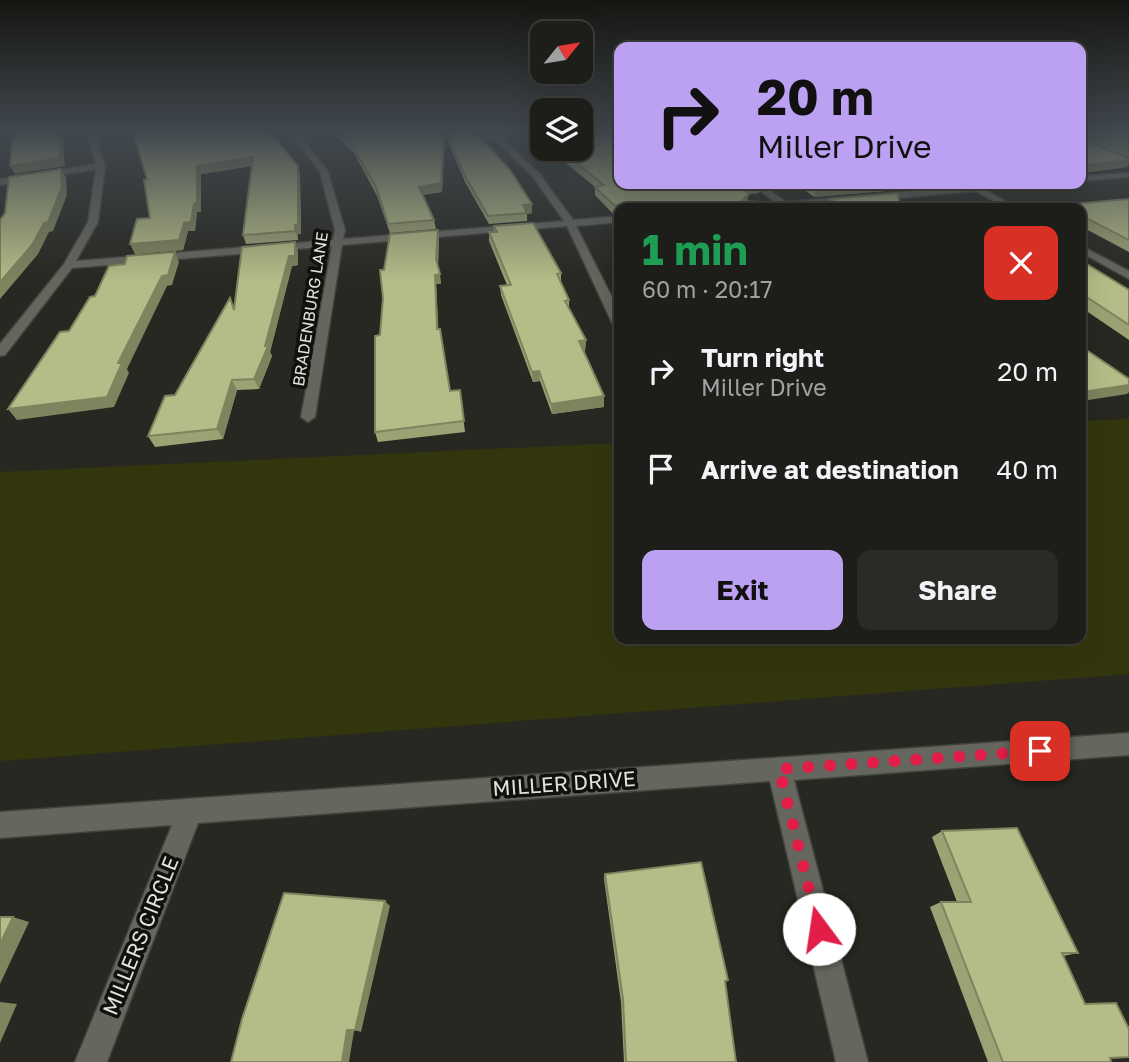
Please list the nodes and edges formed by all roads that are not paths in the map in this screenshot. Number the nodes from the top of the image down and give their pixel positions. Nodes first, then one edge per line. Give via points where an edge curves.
1 (99, 183) edge
2 (327, 183) edge
3 (545, 183) edge
4 (763, 189) edge
5 (944, 189) edge
6 (978, 189) edge
7 (783, 203) edge
8 (815, 203) edge
9 (1004, 203) edge
10 (614, 220) edge
11 (573, 223) junction
12 (337, 243) junction
13 (1086, 250) edge
14 (69, 264) junction
15 (1129, 276) edge
16 (614, 314) edge
17 (0, 352) edge
18 (308, 417) dead end
19 (1129, 744) edge
20 (779, 769) junction
21 (191, 811) junction
22 (0, 825) edge
23 (91, 1062) edge
24 (852, 1062) edge

1 - 14 street via 93,222
2 - 12 street, BRADENBURG LANE via 340,230
3 - 11 street
4 - 7 street
5 - 8 street
6 - 9 street
10 - 11 street
11 - 12 street
11 - 16 street
12 - 14 street
12 - 18 street, BRADENBURG LANE
13 - 15 street
14 - 17 street
19 - 20 street, MILLER DRIVE
20 - 21 street, MILLER DRIVE
20 - 24 street
21 - 22 street, MILLER DRIVE
21 - 23 street, MILLERS CIRCLE

